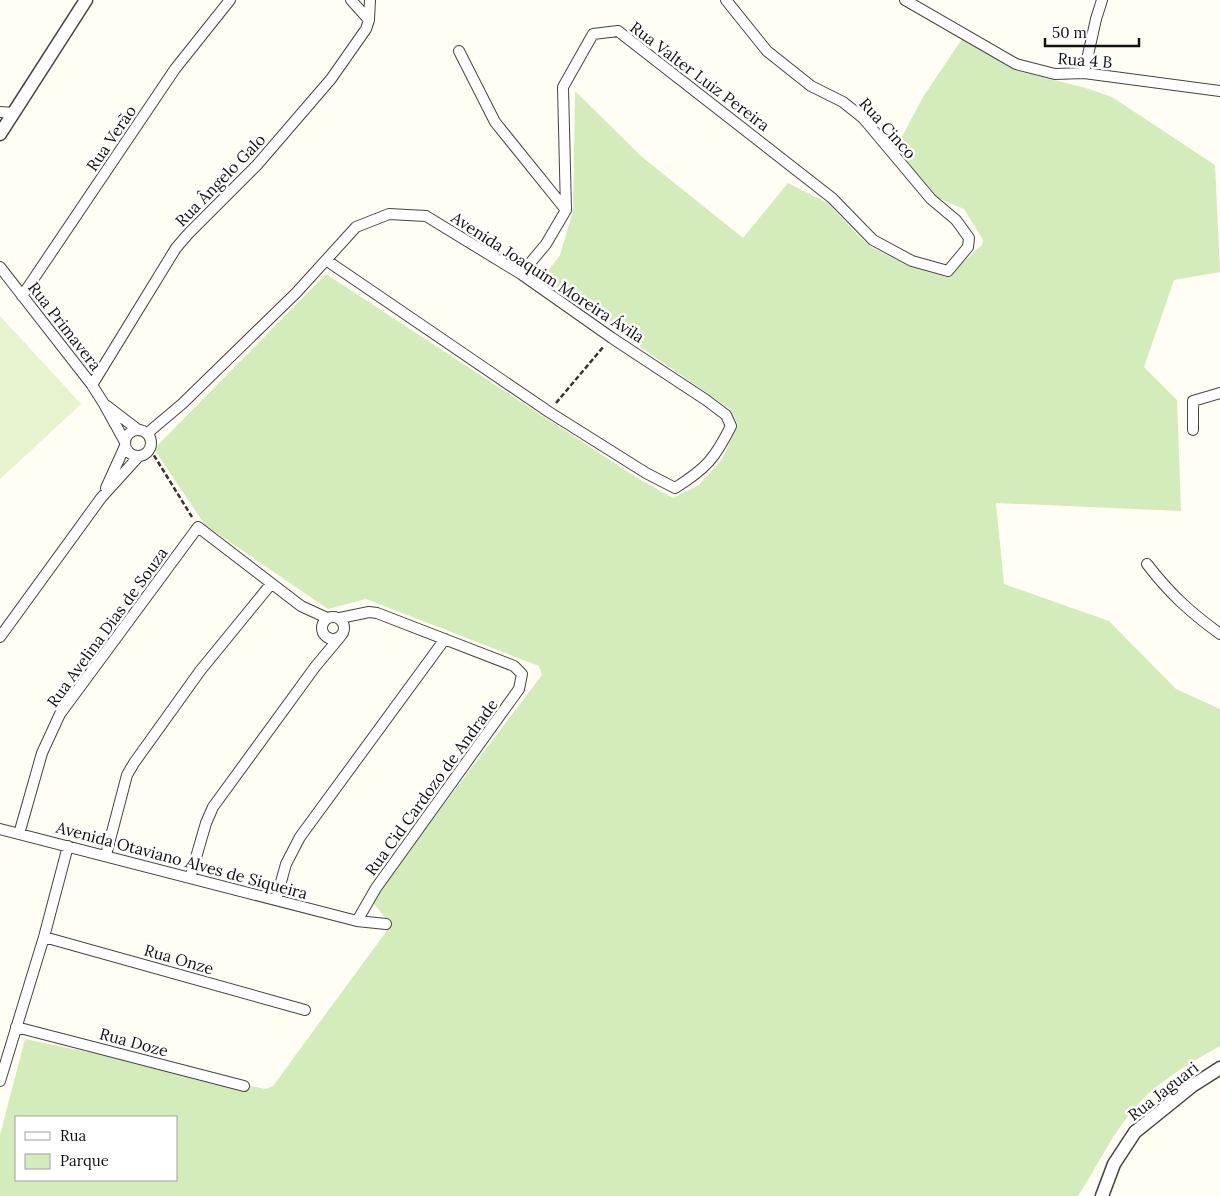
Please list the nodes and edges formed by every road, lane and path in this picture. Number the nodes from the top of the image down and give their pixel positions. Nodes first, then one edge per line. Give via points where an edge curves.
1 (86, 0) edge
2 (230, 0) edge
3 (352, 0) edge
4 (370, 0) edge
5 (726, 0) edge
6 (905, 0) edge
7 (1102, 0) edge
8 (369, 20) junction
9 (459, 51) dead end
10 (1084, 74) junction
11 (1220, 90) edge
12 (0, 112) edge
13 (14, 114) junction
14 (1, 131) edge
15 (566, 210) junction
16 (326, 260) junction
17 (0, 267) edge
18 (948, 270) joint
19 (521, 274) junction
20 (22, 296) junction
21 (612, 338) junction
22 (92, 385) junction
23 (1220, 393) edge
24 (104, 404) junction
25 (549, 412) junction
26 (137, 429) junction
27 (1192, 430) dead end
28 (150, 435) junction
29 (125, 444) junction
30 (150, 449) junction
31 (139, 456) junction
32 (101, 498) junction
33 (198, 527) junction
34 (1147, 564) dead end
35 (270, 584) junction
36 (301, 606) junction
37 (327, 618) junction
38 (342, 622) junction
39 (325, 634) junction
40 (1220, 634) edge
41 (0, 637) edge
42 (340, 637) junction
43 (445, 639) junction
44 (315, 667) junction
45 (0, 829) edge
46 (20, 834) junction
47 (68, 846) junction
48 (106, 855) junction
49 (190, 878) junction
50 (276, 900) junction
51 (358, 921) junction
52 (386, 924) dead end
53 (44, 937) junction
54 (305, 1010) dead end
55 (16, 1027) junction
56 (1220, 1068) edge
57 (0, 1081) edge
58 (244, 1086) dead end
59 (1105, 1195) edge

1 - 13 street
2 - 20 street, Rua Verão via 176,69
3 - 8 street
4 - 8 street, Rua Ângelo Galo
5 - 18 street, Rua Cinco via 767,51 811,86 843,102 863,118 931,199 956,220 969,238 968,247
6 - 10 street, Rua 4 B via 1016,64 1055,74
7 - 10 street
8 - 22 street, Rua Ângelo Galo via 330,78 257,165 176,248
9 - 15 street via 494,122
10 - 11 street, Rua 4 B
12 - 13 street
13 - 14 street
15 - 18 street, Rua Valter Luiz Pereira via 563,87 593,34 618,31 832,198 873,240 912,261
15 - 19 street via 546,244
16 - 19 street, Avenida Joaquim Moreira Ávila via 356,227 389,214 426,216
16 - 25 street
16 - 28 street, Avenida Joaquim Moreira Ávila via 296,293 150,431
17 - 20 street, Rua Primavera
19 - 21 street, Avenida Joaquim Moreira Ávila
20 - 22 street, Rua Primavera
21 - 25 path
21 - 25 street, Avenida Joaquim Moreira Ávila via 726,415 732,426 718,452 698,474 675,488
22 - 24 street, Rua Primavera
23 - 27 street via 1192,401
24 - 26 street, Rua Primavera
24 - 29 street, Rua Primavera
26 - 28 street
26 - 29 street via 129,433
28 - 30 street
29 - 31 street via 130,454
29 - 32 street
30 - 31 street
30 - 33 path
31 - 32 street
32 - 41 street
33 - 35 street
33 - 46 street, Rua Avelina Dias de Souza via 60,714 42,753
34 - 40 street via 1168,591
35 - 36 street
35 - 48 street via 134,763
36 - 37 street
36 - 39 street
37 - 38 street via 336,616
37 - 39 street via 322,626
38 - 42 street via 345,630
38 - 43 street via 360,614 377,612
39 - 42 street via 331,639
39 - 44 street
42 - 44 street
43 - 50 street via 300,836 286,864
43 - 51 street, Rua Cid Cardozo de Andrade via 520,670 519,689 376,888
44 - 49 street via 213,807
45 - 46 street, Avenida Otaviano Alves de Siqueira
46 - 47 street, Avenida Otaviano Alves de Siqueira
47 - 48 street, Avenida Otaviano Alves de Siqueira
47 - 53 street
48 - 49 street, Avenida Otaviano Alves de Siqueira
49 - 50 street, Avenida Otaviano Alves de Siqueira
50 - 51 street, Avenida Otaviano Alves de Siqueira
51 - 52 street, Avenida Otaviano Alves de Siqueira
53 - 54 street, Rua Onze
53 - 55 street
55 - 57 street
55 - 58 street, Rua Doze
56 - 59 street, Rua Jaguari via 1135,1132 1114,1164

